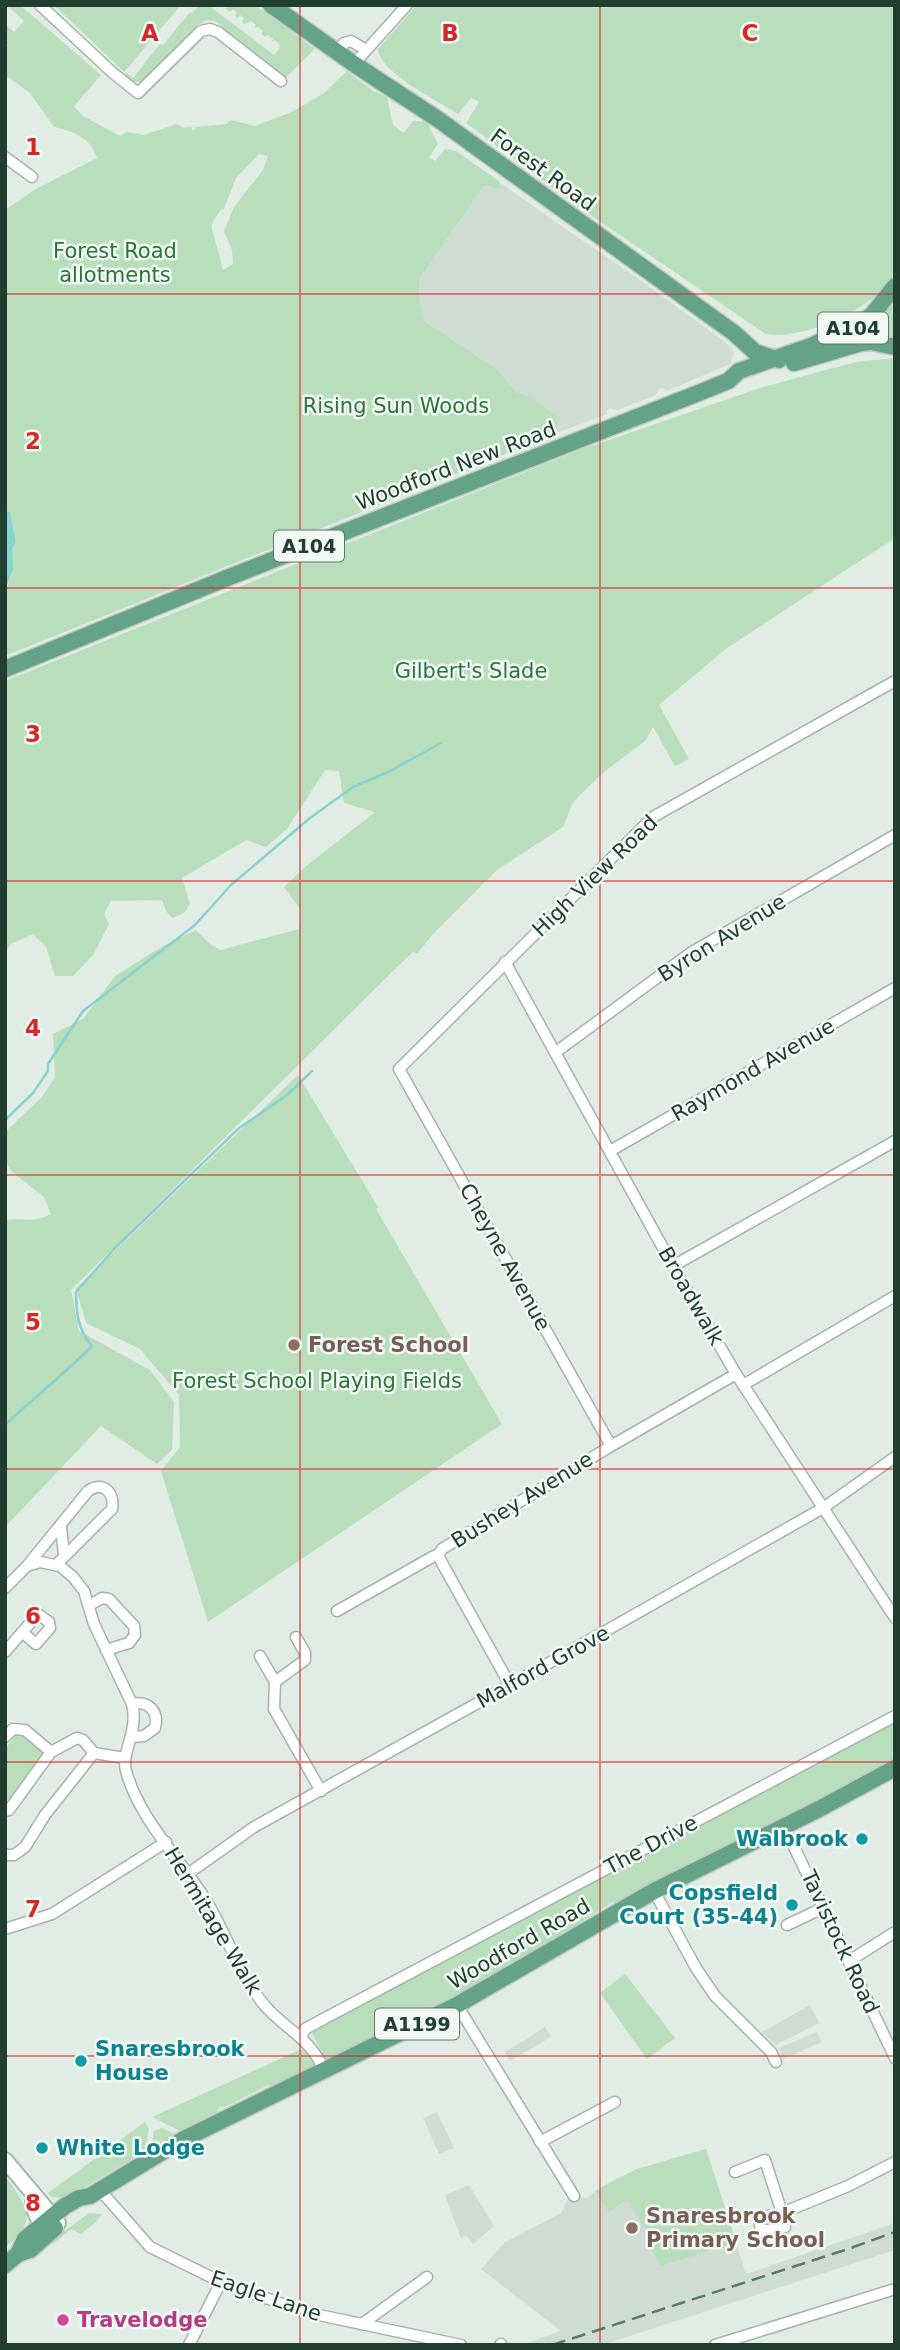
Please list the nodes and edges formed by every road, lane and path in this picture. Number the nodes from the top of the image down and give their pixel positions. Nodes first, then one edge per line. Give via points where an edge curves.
1 (40, 5) edge
2 (271, 5) edge
3 (407, 5) edge
4 (366, 50) junction
5 (336, 51) junction
6 (354, 64) junction
7 (281, 81) dead end
8 (5, 157) edge
9 (32, 177) dead end
10 (895, 286) edge
11 (739, 338) junction
12 (895, 347) edge
13 (794, 358) junction
14 (775, 359) junction
15 (733, 376) junction
16 (5, 669) edge
17 (895, 681) edge
18 (895, 835) edge
19 (505, 962) junction
20 (895, 988) edge
21 (556, 1052) junction
22 (399, 1069) joint
23 (895, 1141) edge
24 (610, 1152) junction
25 (673, 1266) junction
26 (895, 1297) edge
27 (736, 1374) junction
28 (743, 1385) junction
29 (611, 1446) junction
30 (895, 1457) edge
31 (823, 1508) junction
32 (61, 1527) junction
33 (64, 1555) junction
34 (438, 1555) junction
35 (56, 1565) junction
36 (27, 1566) junction
37 (5, 1588) edge
38 (90, 1605) junction
39 (337, 1611) dead end
40 (895, 1618) edge
41 (22, 1632) dead end
42 (296, 1637) dead end
43 (106, 1650) junction
44 (5, 1652) edge
45 (260, 1656) dead end
46 (275, 1682) junction
47 (510, 1685) junction
48 (132, 1704) junction
49 (895, 1716) edge
50 (5, 1737) edge
51 (131, 1737) junction
52 (51, 1752) junction
53 (94, 1753) junction
54 (125, 1758) junction
55 (895, 1768) edge
56 (321, 1791) junction
57 (5, 1811) edge
58 (784, 1826) junction
59 (166, 1842) junction
60 (5, 1855) edge
61 (189, 1874) junction
62 (654, 1891) junction
63 (824, 1908) junction
64 (787, 1925) dead end
65 (5, 1928) edge
66 (895, 1933) edge
67 (849, 1961) junction
68 (457, 2005) junction
69 (301, 2038) junction
70 (895, 2058) edge
71 (776, 2062) dead end
72 (324, 2070) junction
73 (615, 2102) dead end
74 (540, 2142) junction
75 (5, 2160) edge
76 (895, 2162) edge
77 (735, 2172) dead end
78 (95, 2193) junction
79 (574, 2196) dead end
80 (51, 2225) junction
81 (5, 2265) edge
82 (427, 2277) dead end
83 (221, 2282) junction
84 (895, 2289) edge
85 (362, 2324) junction
86 (188, 2345) edge
87 (461, 2345) edge
88 (715, 2345) edge

1 - 7 street via 138,93 207,29 218,32
2 - 5 main road, Forest Road
3 - 4 street
4 - 5 street via 351,41
4 - 6 street
5 - 6 main road, Forest Road
6 - 11 main road, Forest Road via 439,120
8 - 9 street
10 - 13 main road, Woodford New Road / A104 via 861,323
11 - 13 main road
11 - 14 main road, Forest Road via 755,352
11 - 15 main road via 745,349
12 - 13 main road, Woodford New Road / A104 via 861,343
13 - 14 main road, Forest Road
13 - 15 main road, Woodford New Road / A104 via 744,381
14 - 15 main road, Woodford New Road / A104
15 - 16 main road, Woodford New Road / A104
17 - 19 street, High View Road via 653,817
18 - 21 street, Byron Avenue via 692,952
19 - 21 street, Broadwalk
19 - 22 street, High View Road
20 - 24 street, Raymond Avenue
21 - 24 street, Broadwalk
22 - 29 street, Cheyne Avenue
23 - 25 street
24 - 25 street, Broadwalk
25 - 27 street, Broadwalk
26 - 28 street
27 - 28 street, Broadwalk
27 - 29 street, Bushey Avenue
28 - 31 street, Broadwalk
29 - 34 street, Bushey Avenue
30 - 31 street, Malford Grove
31 - 40 street, Broadwalk
31 - 47 street, Malford Grove
32 - 33 street
32 - 33 street via 92,1487 109,1490 112,1509
32 - 36 street
33 - 35 street
34 - 39 street
34 - 47 street, Bushey Avenue
35 - 36 street via 40,1562
35 - 38 street via 73,1577
36 - 37 street
38 - 43 street
38 - 43 street via 110,1599 134,1626 135,1636 129,1643
41 - 44 street
42 - 46 street via 305,1660
43 - 48 street
45 - 46 street
46 - 56 street via 274,1709
47 - 56 street, Malford Grove
48 - 51 street via 136,1718
48 - 51 street via 149,1706 157,1721 144,1736
49 - 69 street, The Drive via 305,2029
50 - 52 street via 18,1728
51 - 54 street
52 - 53 street via 77,1738
52 - 57 street
53 - 54 street
53 - 60 street via 25,1847
54 - 59 street, Hermitage Walk via 125,1770 140,1806
55 - 58 main road, Woodford Road / A1199
56 - 61 street, Malford Grove via 254,1827
58 - 62 main road, Woodford Road / A1199
58 - 63 street, Tavistock Road
59 - 61 street, Hermitage Walk
59 - 65 street via 52,1914
61 - 69 street, Hermitage Walk via 253,1988 267,2008
62 - 68 main road, Woodford Road / A1199
62 - 71 street via 715,1996
63 - 64 street
63 - 67 street, Tavistock Road
66 - 67 street
67 - 70 street, Tavistock Road
68 - 72 main road, Woodford Road / A1199
68 - 74 street
69 - 72 street, Hermitage Walk
72 - 78 main road, Woodford Road / A1199 via 182,2140
73 - 74 street
74 - 79 street
75 - 80 street via 33,2196 32,2206
76 - 77 street via 782,2213 765,2160
78 - 80 main road, A1199 via 79,2198
78 - 83 street, Eagle Lane via 150,2247
80 - 81 main road, A1199 via 22,2242 18,2254
82 - 85 street
83 - 85 street, Eagle Lane via 305,2312
83 - 86 street
84 - 88 street
85 - 87 street, Eagle Lane

